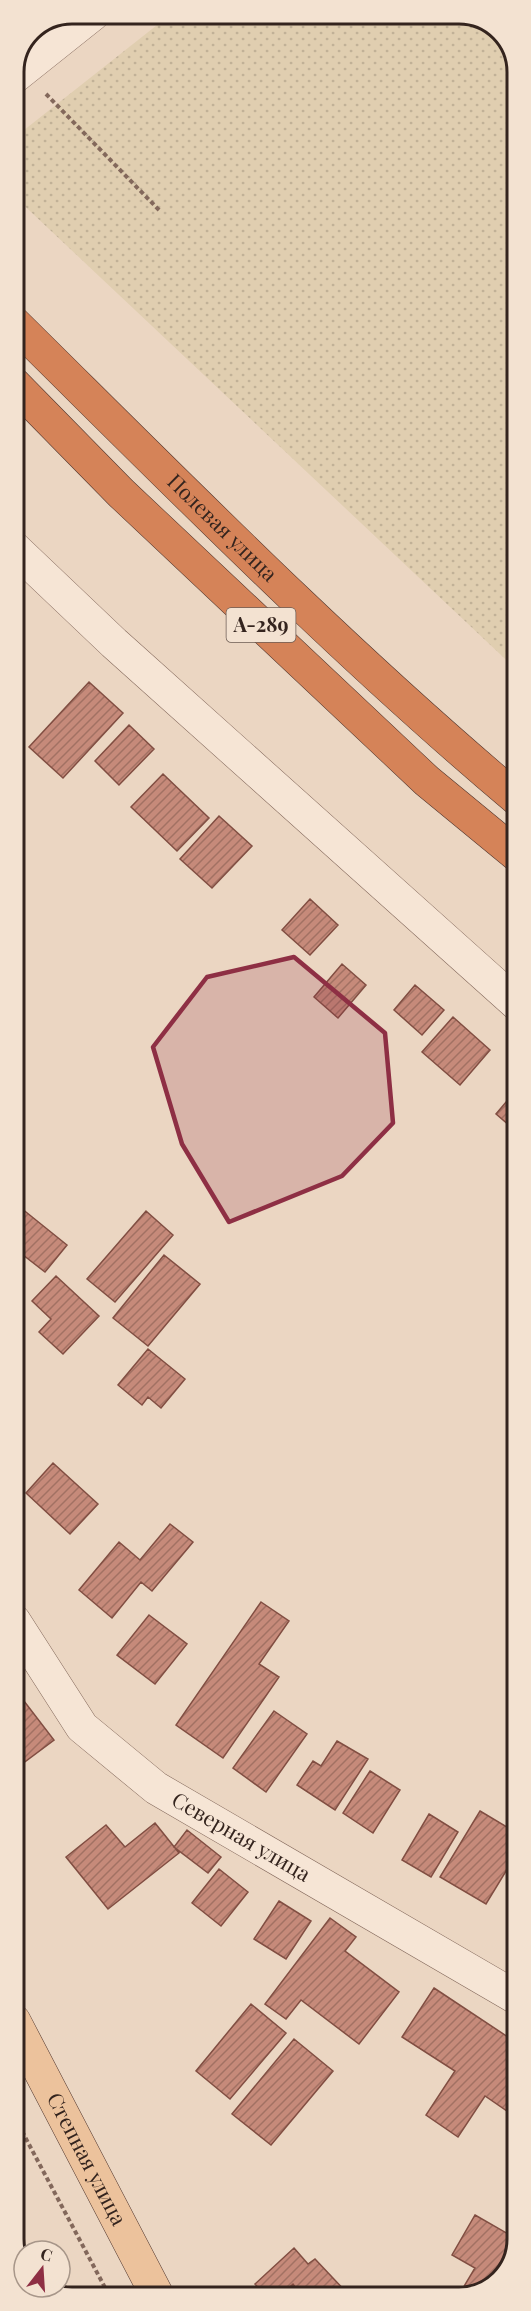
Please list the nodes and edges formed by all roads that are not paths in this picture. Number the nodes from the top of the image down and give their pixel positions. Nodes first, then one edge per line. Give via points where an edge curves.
1 (80, 24) edge
2 (24, 69) edge
3 (24, 333) edge
4 (24, 394) edge
5 (24, 557) edge
6 (507, 790) edge
7 (507, 847) edge
8 (507, 995) edge
9 (24, 1637) edge
10 (507, 1992) edge
11 (24, 2040) edge
12 (153, 2287) edge

1 - 2 street
3 - 6 highway, Полевая улица / А-289 via 295,600
4 - 7 highway, Полевая улица / А-289 via 120,493 401,757
5 - 8 street
9 - 10 street, Северная улица via 82,1727 156,1788
11 - 12 main road, Степная улица

